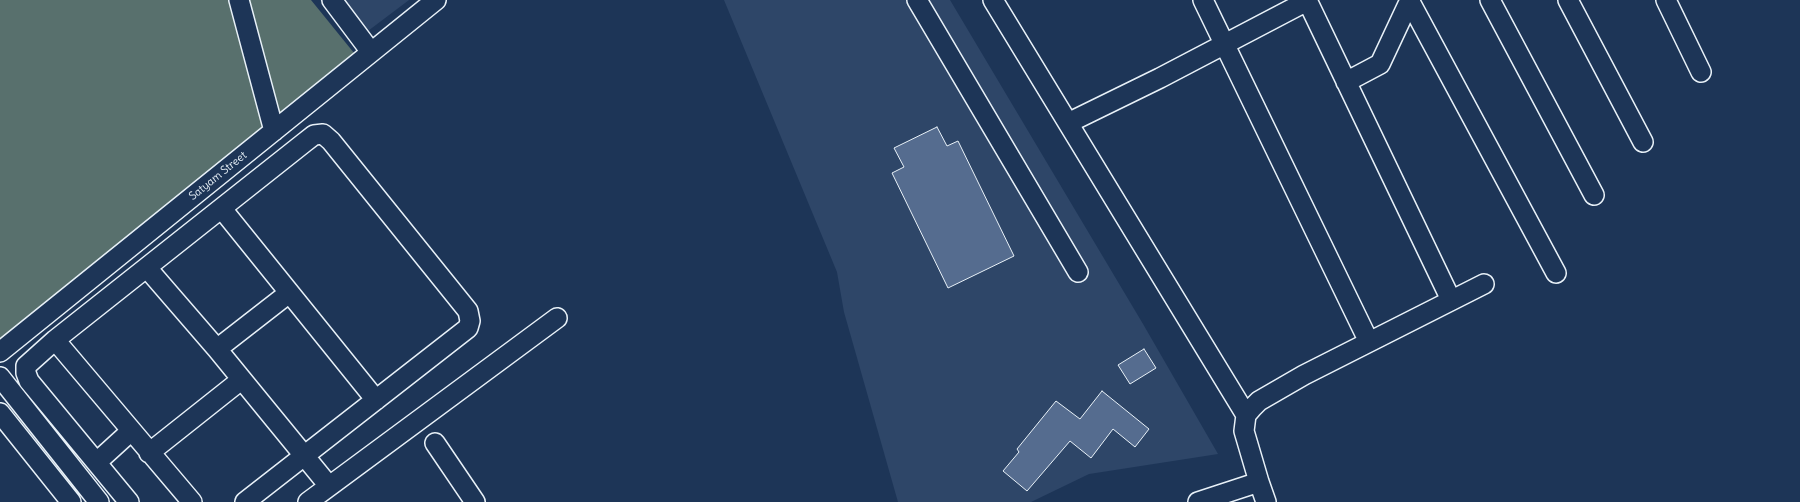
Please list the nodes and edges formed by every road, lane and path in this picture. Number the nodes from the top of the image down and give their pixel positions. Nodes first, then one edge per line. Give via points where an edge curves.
1 (239, 0) edge
2 (332, 0) edge
3 (436, 0) edge
4 (917, 0) edge
5 (993, 0) edge
6 (1202, 0) edge
7 (1307, 0) edge
8 (1409, 0) edge
9 (1490, 0) edge
10 (1568, 0) edge
11 (1666, 0) edge
12 (1224, 44) junction
13 (371, 52) junction
14 (1701, 72) dead end
15 (1346, 82) junction
16 (1068, 123) junction
17 (274, 131) junction
18 (1643, 142) dead end
19 (1594, 195) dead end
20 (222, 209) junction
21 (147, 268) junction
22 (1078, 272) dead end
23 (1556, 273) dead end
24 (1484, 284) dead end
25 (289, 293) junction
26 (1451, 300) junction
27 (557, 318) dead end
28 (55, 340) junction
29 (1368, 342) junction
30 (216, 349) junction
31 (0, 352) edge
32 (0, 377) edge
33 (241, 380) junction
34 (376, 400) junction
35 (0, 413) edge
36 (1246, 415) junction
37 (131, 431) junction
38 (435, 443) dead end
39 (148, 453) junction
40 (303, 457) junction
41 (97, 462) junction
42 (1259, 482) junction
43 (329, 486) junction
44 (71, 502) edge
45 (99, 502) edge
46 (129, 502) edge
47 (192, 502) edge
48 (245, 502) edge
49 (308, 502) edge
50 (475, 502) edge
51 (1198, 502) edge
52 (1266, 502) edge

1 - 17 street
2 - 13 street
3 - 13 street, Satyam Street
4 - 22 street
5 - 16 street
6 - 12 street
7 - 12 street
7 - 15 street
8 - 15 street via 1380,64
8 - 23 street
9 - 19 street
10 - 18 street
11 - 14 street
12 - 16 street
12 - 29 street
13 - 17 street, Satyam Street
15 - 26 street
16 - 36 street
17 - 31 street, Satyam Street
20 - 21 street
20 - 25 street
20 - 34 street via 314,135 323,134 331,141 468,311 470,321 468,328
21 - 28 street
21 - 30 street
24 - 26 street
25 - 30 street
25 - 34 street
26 - 29 street
27 - 43 street
28 - 37 street
28 - 41 street via 31,360 26,366 26,373 29,381
29 - 36 street via 1259,401
30 - 33 street
32 - 45 street
33 - 39 street
33 - 40 street
34 - 40 street
35 - 44 street
36 - 42 street via 1244,431
37 - 39 street
37 - 41 street
38 - 50 street
39 - 47 street
40 - 43 street
40 - 48 street
41 - 46 street
42 - 51 street
42 - 52 street
43 - 49 street

